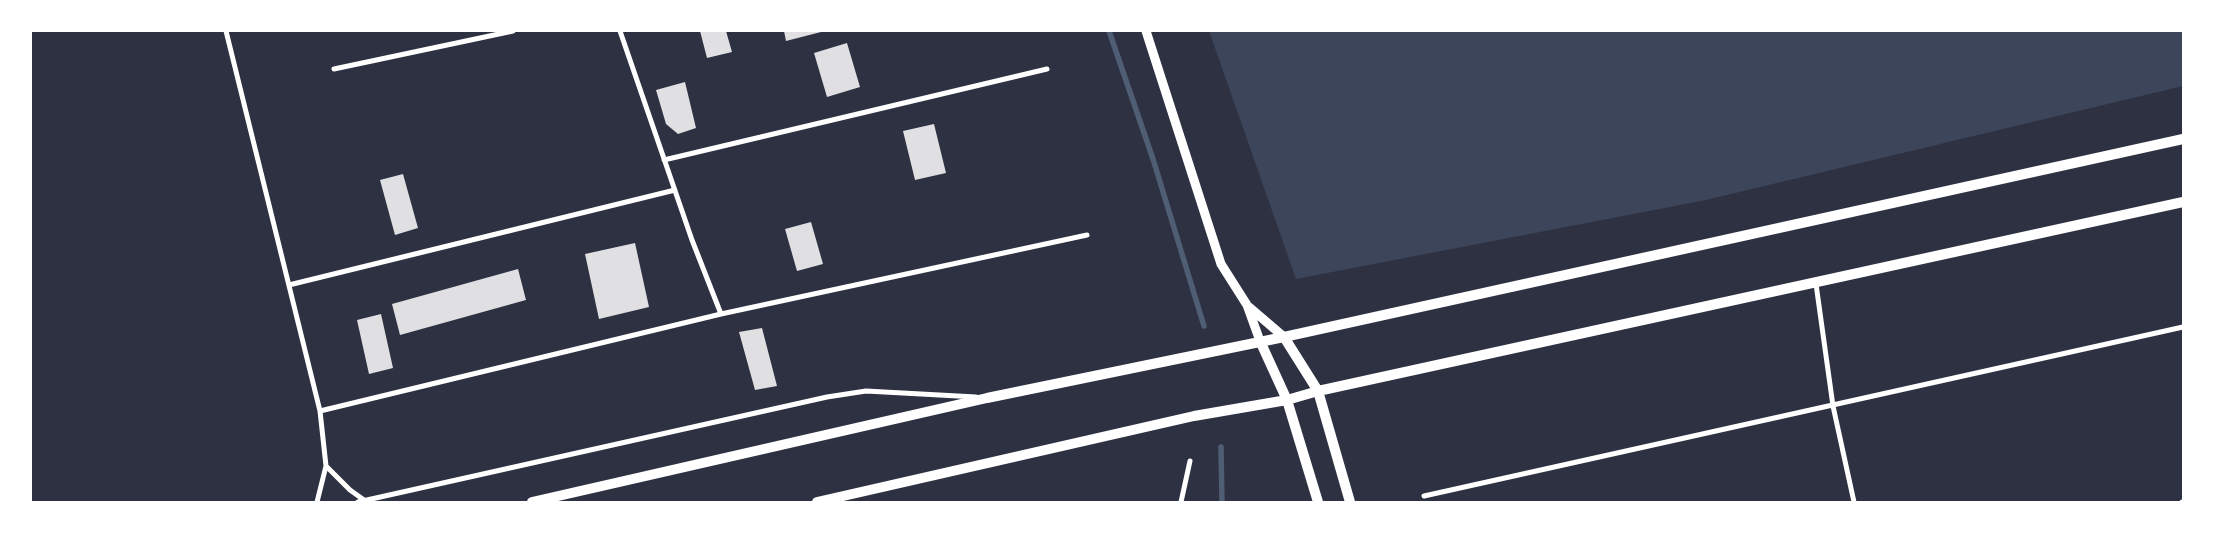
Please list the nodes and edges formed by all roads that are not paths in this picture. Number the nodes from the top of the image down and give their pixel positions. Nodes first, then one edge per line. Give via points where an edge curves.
1 (226, 31) edge
2 (513, 31) edge
3 (620, 31) edge
4 (1146, 31) edge
5 (334, 69) dead end
6 (1048, 69) dead end
7 (2183, 139) edge
8 (664, 160) junction
9 (675, 190) junction
10 (2183, 202) edge
11 (1087, 235) dead end
12 (1816, 284) junction
13 (289, 286) junction
14 (1247, 305) junction
15 (721, 314) junction
16 (2183, 327) edge
17 (1284, 337) junction
18 (1260, 342) junction
19 (1318, 391) junction
20 (987, 398) junction
21 (1287, 400) junction
22 (1833, 406) junction
23 (320, 411) junction
24 (1190, 461) dead end
25 (326, 466) junction
26 (1424, 496) dead end
27 (364, 500) junction
28 (317, 502) edge
29 (358, 502) edge
30 (532, 502) edge
31 (817, 502) edge
32 (1181, 502) edge
33 (1318, 502) edge
34 (1350, 502) edge
35 (1854, 502) edge

1 - 13 street
2 - 5 street
3 - 8 street
4 - 14 street via 1221,264
6 - 8 street
7 - 17 main road
8 - 9 street
9 - 13 street
9 - 15 street
10 - 12 main road
11 - 15 street
12 - 19 main road
12 - 22 street
13 - 23 street
14 - 17 street
14 - 18 street
15 - 23 street
16 - 22 street
17 - 18 main road
17 - 19 main road
18 - 20 main road
18 - 21 main road
19 - 21 main road
19 - 34 main road
20 - 27 street via 866,391 827,397
20 - 30 main road
21 - 31 main road via 1194,416
21 - 33 main road
22 - 26 street
22 - 35 street
23 - 25 street
24 - 32 street
25 - 27 street
25 - 28 street
27 - 29 street

